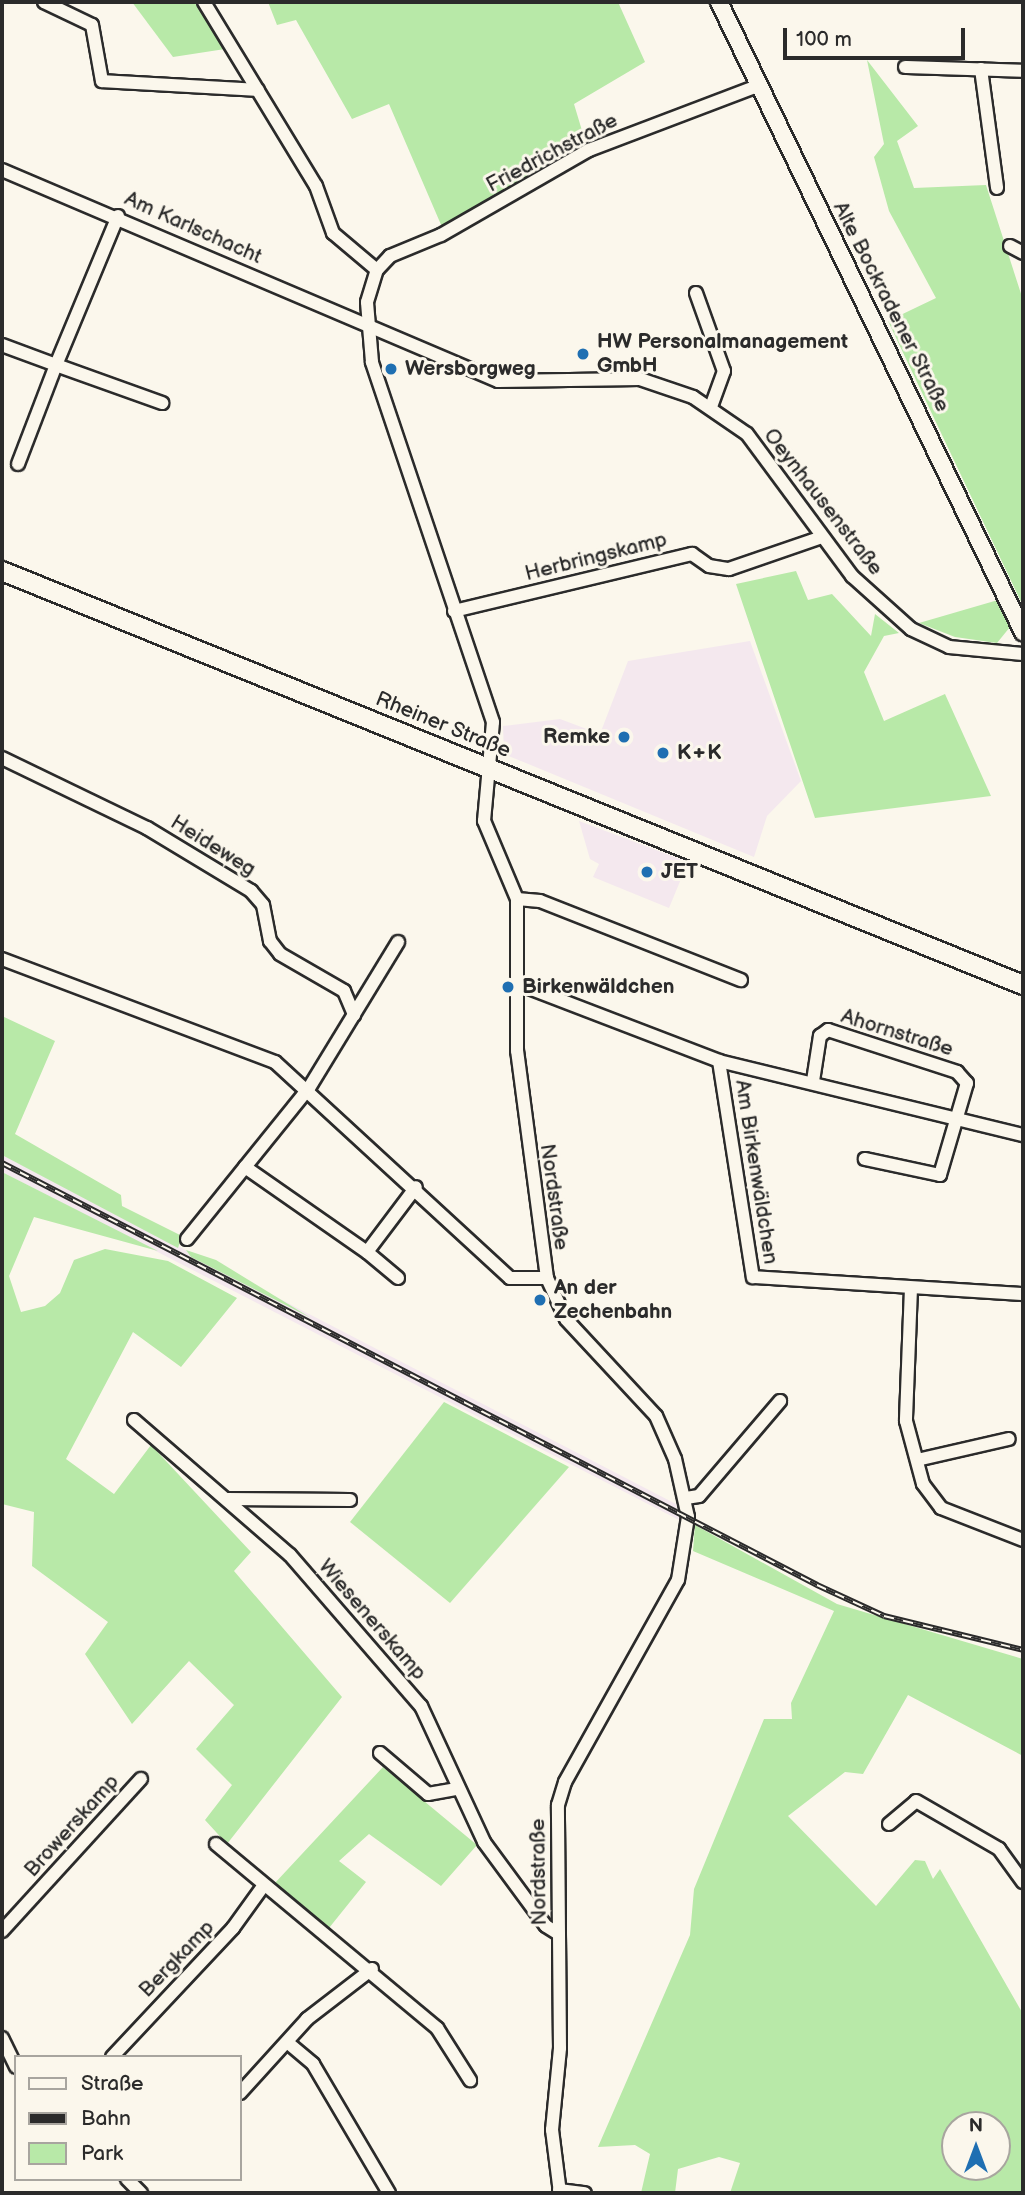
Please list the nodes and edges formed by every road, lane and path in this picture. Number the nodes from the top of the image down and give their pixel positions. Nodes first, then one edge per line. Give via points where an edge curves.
1 (44, 2) edge
2 (204, 2) edge
3 (719, 2) edge
4 (905, 67) dead end
5 (981, 69) junction
6 (1023, 71) edge
7 (755, 87) junction
8 (258, 90) junction
9 (2, 170) edge
10 (997, 188) dead end
11 (118, 216) junction
12 (1010, 246) dead end
13 (1023, 253) edge
14 (377, 270) junction
15 (696, 293) dead end
16 (365, 327) junction
17 (2, 345) edge
18 (56, 365) junction
19 (162, 403) dead end
20 (711, 407) junction
21 (18, 464) dead end
22 (822, 537) junction
23 (2, 571) edge
24 (454, 611) junction
25 (1023, 632) edge
26 (1023, 654) edge
27 (2, 758) edge
28 (487, 767) junction
29 (517, 898) junction
30 (398, 942) dead end
31 (2, 959) edge
32 (741, 980) dead end
33 (516, 983) junction
34 (1023, 985) edge
35 (354, 1015) junction
36 (719, 1061) junction
37 (813, 1081) junction
38 (309, 1088) junction
39 (957, 1120) junction
40 (1023, 1135) edge
41 (865, 1159) dead end
42 (245, 1167) junction
43 (416, 1187) junction
44 (187, 1239) dead end
45 (367, 1252) junction
46 (398, 1278) dead end
47 (547, 1278) junction
48 (911, 1288) junction
49 (1023, 1294) edge
50 (780, 1401) dead end
51 (134, 1420) dead end
52 (1009, 1440) dead end
53 (917, 1460) junction
54 (686, 1497) junction
55 (227, 1499) junction
56 (349, 1500) dead end
57 (1023, 1540) edge
58 (380, 1753) dead end
59 (141, 1779) dead end
60 (456, 1789) junction
61 (889, 1824) dead end
62 (216, 1844) dead end
63 (1023, 1882) edge
64 (264, 1885) junction
65 (2, 1931) edge
66 (559, 1934) junction
67 (372, 1969) junction
68 (2, 2038) edge
69 (287, 2042) junction
70 (115, 2055) edge
71 (9, 2065) edge
72 (470, 2080) dead end
73 (242, 2090) edge
74 (560, 2192) edge
75 (388, 2193) edge
76 (585, 2193) edge

1 - 8 street via 92,25 102,81
2 - 8 street
3 - 7 street, Alte Bockradener Straße
4 - 5 street
5 - 6 street
5 - 10 street
7 - 14 street, Friedrichstraße via 589,150 442,235 390,256
7 - 25 street, Alte Bockradener Straße via 929,429
8 - 14 street via 316,186 333,233
9 - 11 street, Am Karlschacht
11 - 16 street, Am Karlschacht
11 - 18 street
12 - 13 street
14 - 16 street
15 - 20 street via 724,370
16 - 20 street, Oeynhausenstraße via 498,381 640,379
16 - 24 street
17 - 18 street
18 - 19 street
18 - 21 street
20 - 22 street, Oeynhausenstraße via 747,434
22 - 24 street, Herbringskamp via 729,569 709,566 692,554
22 - 26 street, Oeynhausenstraße via 852,576 911,629 949,647
23 - 28 main road, Rheiner Straße
24 - 28 street via 493,722
27 - 35 street, Heideweg via 147,828 251,891 263,905 270,941 280,954 344,991
28 - 29 street, Nordstraße via 484,821
28 - 34 main road, Rheiner Straße
29 - 32 street via 540,901
29 - 33 street, Nordstraße
30 - 35 street
31 - 38 street via 246,1048
33 - 36 street, Am Birkenwäldchen
33 - 47 street, Nordstraße via 524,1121
35 - 38 street
36 - 37 street
36 - 48 street, Am Birkenwäldchen via 753,1278
37 - 39 street
37 - 39 street, Ahornstraße via 820,1036 828,1030 957,1072 967,1083
38 - 42 street
38 - 43 street
39 - 40 street
39 - 41 street, Ahornstraße via 940,1175
42 - 44 street
42 - 45 street
43 - 45 street
43 - 47 street via 509,1278
45 - 46 street
47 - 54 street, Nordstraße via 566,1320 656,1416
48 - 49 street, Am Birkenwäldchen
48 - 53 street via 906,1407
50 - 54 street via 699,1496
51 - 55 street, Wiesenerskamp
52 - 53 street
53 - 57 street via 923,1484 941,1508
54 - 66 street, Nordstraße via 678,1580 565,1782 554,1831
55 - 56 street
55 - 60 street, Wiesenerskamp via 290,1555 421,1706
58 - 60 street via 428,1794
59 - 65 street, Browerskamp
60 - 66 street, Wiesenerskamp via 484,1842 546,1926
61 - 63 street via 916,1801 999,1849
62 - 64 street
64 - 67 street
64 - 70 street, Bergkamp via 233,1928
66 - 74 street, Nordstraße via 552,2141
67 - 69 street
67 - 72 street via 437,2028
68 - 71 street
69 - 73 street
69 - 75 street via 313,2064
74 - 76 street

